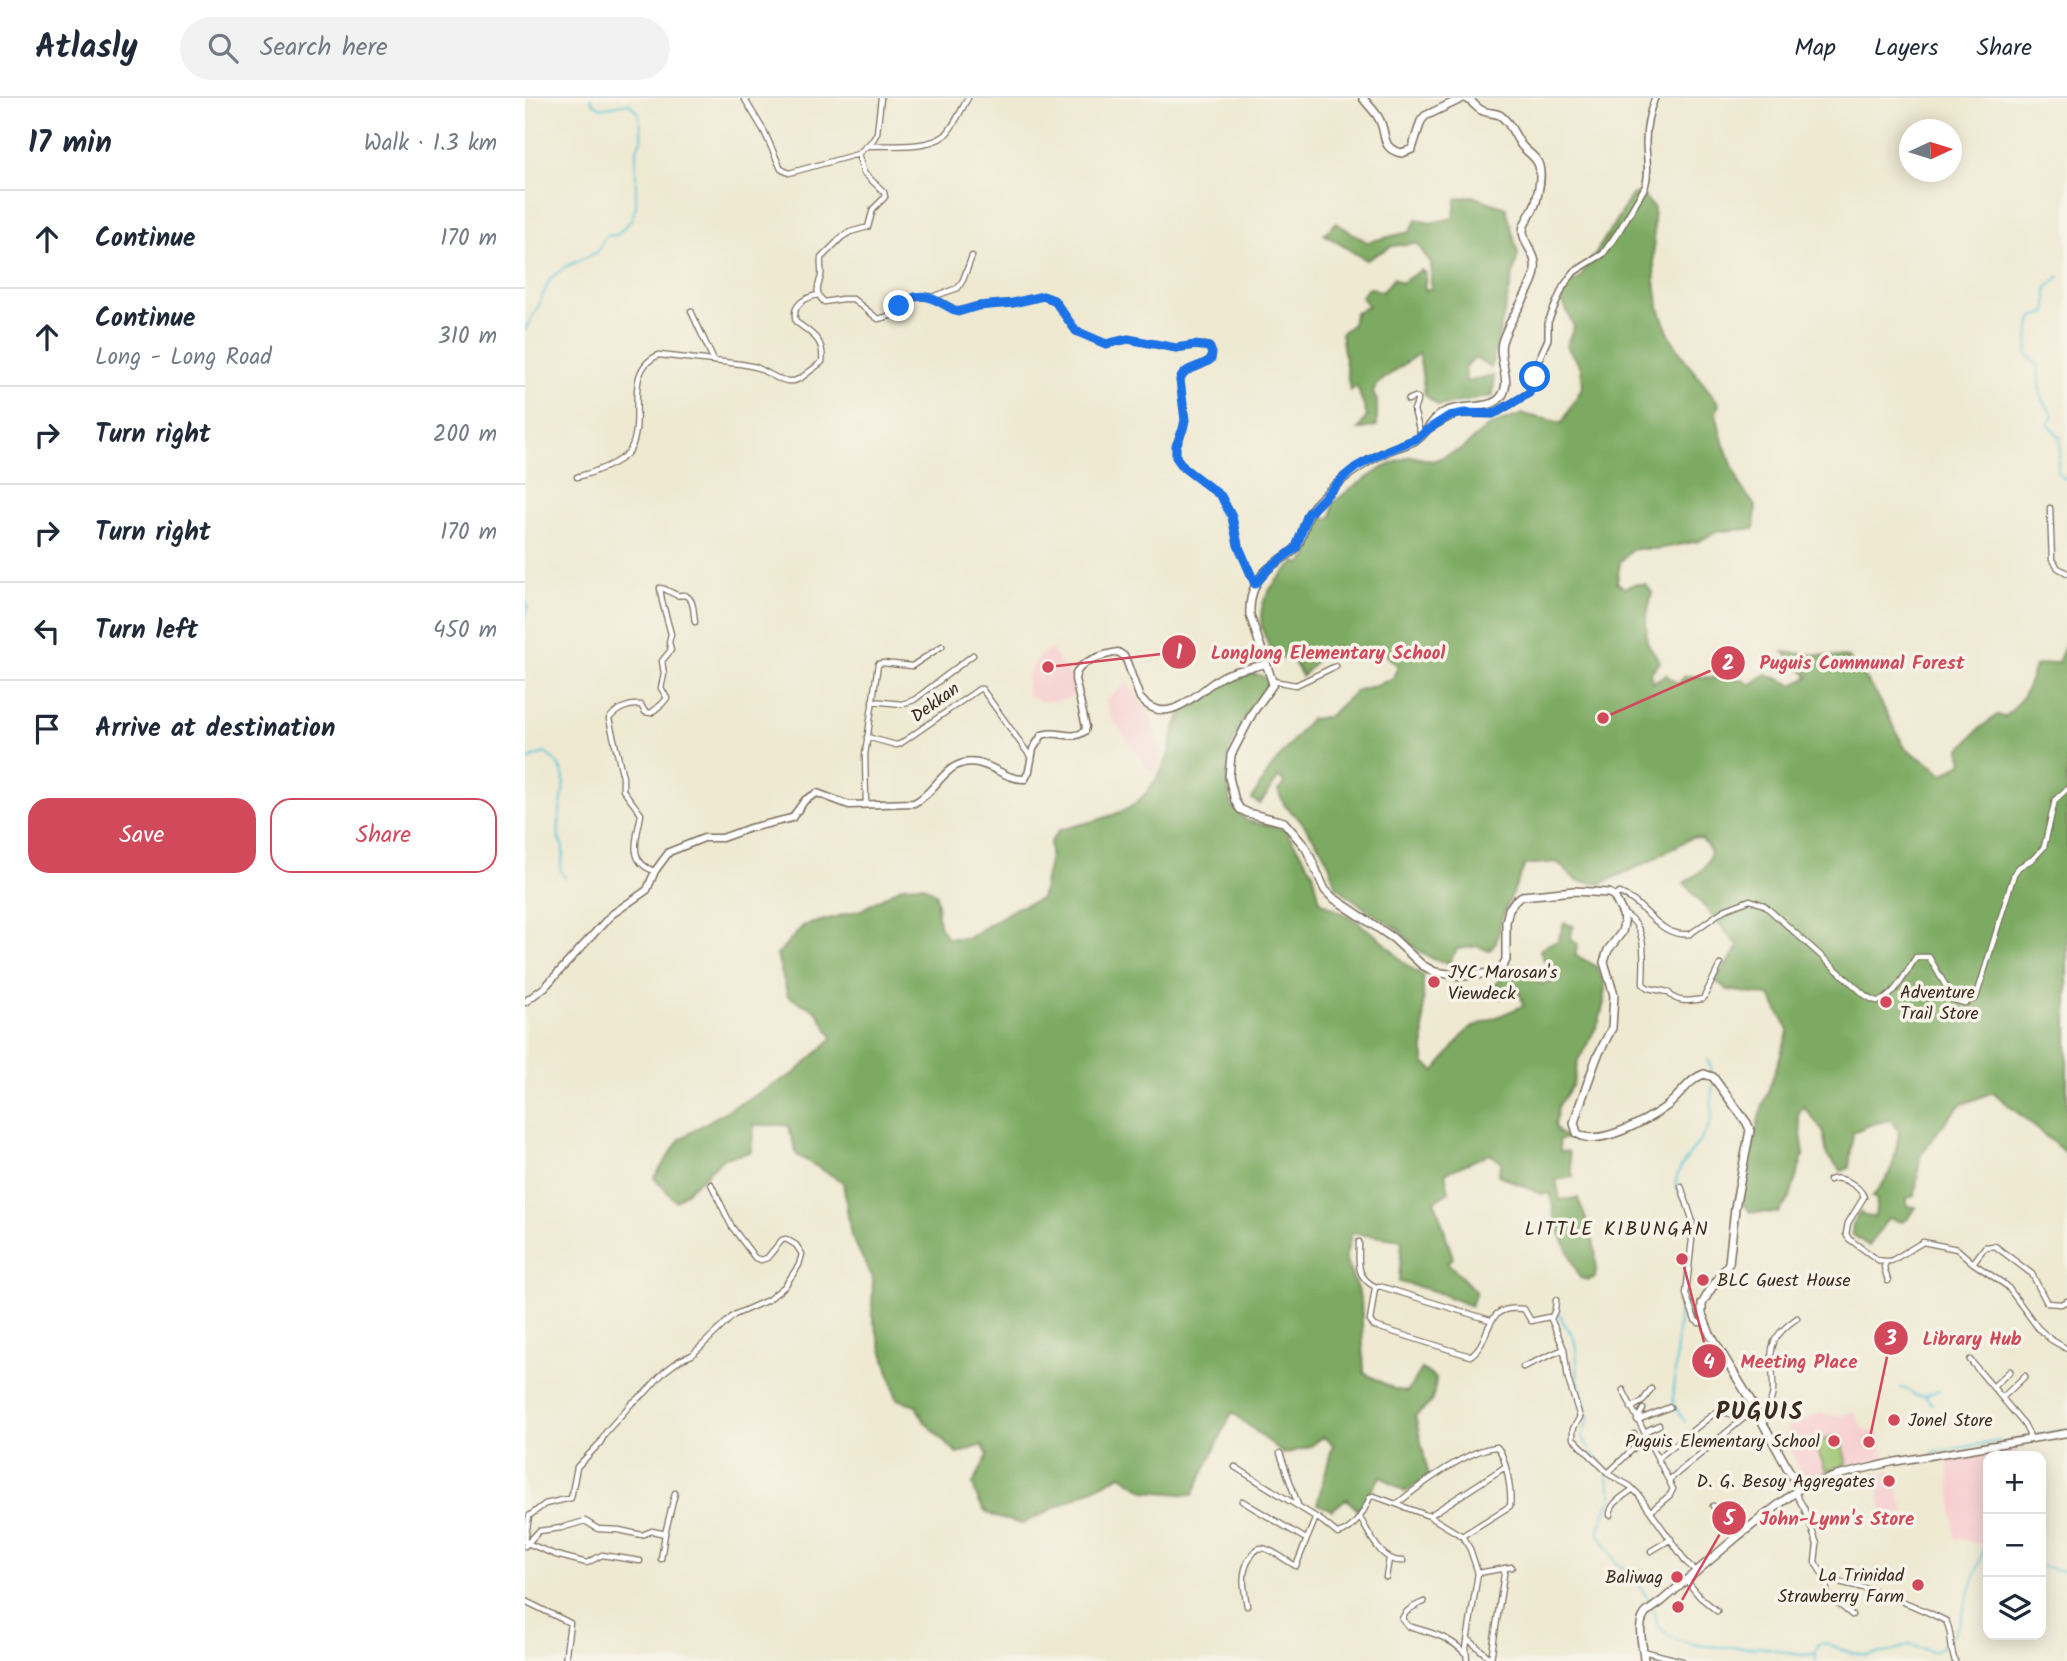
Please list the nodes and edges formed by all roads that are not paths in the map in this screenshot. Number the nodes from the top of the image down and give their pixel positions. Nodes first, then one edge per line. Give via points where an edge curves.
1 (744, 98) edge
2 (881, 98) edge
3 (968, 98) edge
4 (1363, 98) edge
5 (1464, 98) edge
6 (1655, 98) edge
7 (866, 146) junction
8 (858, 154) junction
9 (972, 256) dead end
10 (818, 295) junction
11 (932, 297) junction
12 (691, 311) dead end
13 (714, 361) junction
14 (1408, 400) dead end
15 (1424, 433) junction
16 (577, 477) dead end
17 (2050, 508) dead end
18 (2067, 573) edge
19 (1255, 584) junction
20 (695, 622) dead end
21 (942, 646) dead end
22 (973, 655) dead end
23 (1266, 664) junction
24 (1336, 666) dead end
25 (1273, 681) junction
26 (872, 701) junction
27 (867, 737) junction
28 (1030, 756) junction
29 (2067, 789) edge
30 (866, 804) junction
31 (655, 871) junction
32 (1614, 896) junction
33 (1623, 914) junction
34 (1720, 965) dead end
35 (525, 1002) edge
36 (1829, 1180) dead end
37 (711, 1184) dead end
38 (1681, 1185) dead end
39 (1359, 1242) dead end
40 (1886, 1261) junction
41 (1973, 1263) junction
42 (1888, 1281) dead end
43 (1377, 1287) junction
44 (1556, 1300) dead end
45 (2067, 1301) edge
46 (1797, 1318) dead end
47 (1551, 1319) junction
48 (1490, 1320) junction
49 (1705, 1322) junction
50 (1564, 1349) junction
51 (2067, 1349) edge
52 (1970, 1360) dead end
53 (1523, 1367) dead end
54 (2010, 1371) dead end
55 (2025, 1376) dead end
56 (1993, 1387) junction
57 (1651, 1389) dead end
58 (1622, 1390) dead end
59 (2002, 1398) junction
60 (1669, 1407) dead end
61 (1631, 1408) junction
62 (1643, 1409) dead end
63 (1745, 1418) junction
64 (1760, 1419) junction
65 (1637, 1420) junction
66 (1659, 1425) dead end
67 (1644, 1432) junction
68 (2067, 1433) edge
69 (1634, 1434) dead end
70 (1655, 1437) dead end
71 (2029, 1437) junction
72 (1650, 1444) junction
73 (1280, 1453) dead end
74 (1658, 1458) junction
75 (1235, 1467) dead end
76 (1505, 1467) junction
77 (1608, 1473) junction
78 (1669, 1480) junction
79 (1633, 1489) junction
80 (1797, 1491) junction
81 (675, 1493) dead end
82 (1241, 1502) dead end
83 (1398, 1503) junction
84 (1298, 1506) junction
85 (1713, 1506) dead end
86 (1651, 1511) junction
87 (1610, 1515) dead end
88 (1429, 1516) junction
89 (1316, 1517) junction
90 (1360, 1518) junction
91 (665, 1534) junction
92 (1462, 1536) junction
93 (1738, 1536) junction
94 (1306, 1539) junction
95 (1671, 1539) junction
96 (526, 1544) edge
97 (1651, 1551) dead end
98 (661, 1559) dead end
99 (1389, 1559) junction
100 (639, 1561) dead end
101 (1403, 1561) dead end
102 (1512, 1567) dead end
103 (1505, 1568) junction
104 (1696, 1572) junction
105 (1478, 1573) junction
106 (1386, 1577) dead end
107 (1686, 1580) junction
108 (1826, 1580) junction
109 (525, 1601) edge
110 (1424, 1602) dead end
111 (1247, 1606) dead end
112 (1717, 1611) dead end
113 (1852, 1615) dead end
114 (1468, 1639) junction
115 (1643, 1651) junction
116 (1466, 1654) junction
117 (1492, 1660) edge
118 (565, 1661) edge
119 (1467, 1661) edge
120 (1644, 1661) edge
121 (1682, 1661) edge
122 (1955, 1661) edge

1 - 8 street via 784,172
2 - 7 street via 877,133
3 - 7 street via 941,138
4 - 5 main road via 1381,121 1390,149 1402,153 1412,149 1425,116
5 - 15 main road via 1504,118 1539,165 1537,201 1523,230 1536,266 1502,343 1504,392 1493,404 1448,410
6 - 15 street via 1647,128 1645,187 1603,254 1574,272 1563,287 1548,322 1548,339 1529,393 1492,414 1456,414
7 - 8 street
8 - 10 street via 863,173 885,197 873,209 868,227 850,232 823,255
9 - 11 street via 958,288
10 - 11 street via 824,302 853,299 878,319 890,316 911,298
10 - 13 street via 800,302 794,319 818,338 823,354 820,364 794,381 756,367
11 - 19 street via 958,312 1046,296 1076,331 1106,344 1134,339 1176,348 1211,348 1211,359 1187,370 1180,380 1185,420 1176,457 1221,496
12 - 13 street
13 - 16 street via 651,358 639,376 635,438 629,452
14 - 15 street via 1417,399 1413,410
15 - 19 main road via 1345,476 1308,514 1296,548
17 - 18 street via 2052,560
19 - 23 main road via 1250,615
20 - 31 street via 690,598 660,589 671,634 671,650 662,661 661,688 667,698 651,713 641,705 631,705 609,719 623,790 641,814 635,849 638,859
21 - 26 street via 912,666 878,664
22 - 26 street via 913,700 902,704
23 - 25 main road
23 - 28 main road via 1223,676 1182,706 1158,709 1140,698 1124,656 1107,654 1075,673 1085,731 1073,737 1042,735
24 - 25 street via 1296,685
25 - 32 main road via 1231,755 1229,777 1235,801 1248,813 1284,822 1305,848 1325,890 1393,938 1422,965 1462,976 1501,969 1506,960 1509,909 1522,895 1574,891
26 - 27 street
27 - 28 street, Dekkan via 900,744 982,689
27 - 30 street
28 - 30 main road via 1025,779 969,762 946,773 917,802
29 - 32 street via 2055,800 2043,847 2014,874 1976,998 1965,1003 1955,1000 1929,957 1916,957 1897,988 1876,1001 1764,905 1750,900 1683,935 1659,925 1627,896
30 - 31 main road via 849,805 814,794 792,818 687,844 669,852
31 - 35 main road via 647,890 611,915 545,987
32 - 33 main road
33 - 34 street via 1641,933 1643,984 1648,988 1668,992 1678,1001 1703,999
33 - 49 main road via 1622,932 1604,962 1614,995 1612,1028 1597,1057 1574,1128 1580,1136 1590,1138 1624,1130 1667,1105 1704,1074 1713,1077 1747,1123 1749,1138 1729,1262 1702,1304
36 - 40 street via 1839,1178 1864,1194 1846,1227 1846,1236
37 - 96 street via 755,1258 767,1258 786,1240 799,1249 799,1265 776,1294 734,1315 632,1403 577,1467 571,1498 545,1504 530,1516
38 - 49 street via 1693,1230 1686,1294 1695,1320
39 - 43 street via 1361,1276
40 - 41 street via 1923,1242 1957,1249
40 - 42 street
41 - 45 street via 1985,1247 1995,1246 2032,1274 2047,1303
41 - 51 street via 2007,1286 2038,1328
43 - 48 street
43 - 48 street via 1371,1325 1454,1352 1470,1356 1479,1351
44 - 47 street
46 - 64 street via 1773,1343 1772,1394
47 - 48 street via 1531,1321 1524,1309 1511,1308
47 - 50 street
49 - 64 main road
50 - 53 street
50 - 77 street via 1580,1417 1573,1438
52 - 56 street
54 - 56 street
55 - 59 street
56 - 59 street
57 - 61 street
58 - 61 street
59 - 71 street
60 - 65 street
61 - 65 street
62 - 65 street
63 - 64 street
63 - 74 street via 1718,1411
63 - 78 street
64 - 80 main road
65 - 67 street
66 - 67 street
67 - 72 street
68 - 71 main road
69 - 77 street via 1635,1448
70 - 72 street
71 - 80 main road via 1893,1462
72 - 74 street
73 - 84 street
74 - 78 street
75 - 84 street
76 - 83 street via 1497,1447 1487,1449 1450,1466
76 - 88 street
76 - 92 street via 1510,1506
77 - 79 street
78 - 86 street via 1672,1493
79 - 86 street
79 - 87 street via 1614,1504
80 - 93 main road
80 - 108 street via 1817,1544 1815,1563
81 - 91 street
82 - 94 street
83 - 88 street
83 - 90 street via 1370,1497
84 - 89 street
85 - 93 street
86 - 95 street
88 - 92 street
89 - 90 street via 1339,1534
89 - 94 street
90 - 99 street
91 - 96 street via 598,1530 585,1521 539,1531
91 - 98 street
92 - 105 street
93 - 104 main road
94 - 111 street via 1296,1566 1265,1548 1254,1552 1243,1580
95 - 97 street
95 - 104 street
96 - 100 street via 587,1563 602,1555
99 - 101 street
99 - 106 street
102 - 103 street
103 - 105 street
103 - 117 street
104 - 107 main road
105 - 114 street
107 - 112 street
107 - 115 main road via 1644,1615 1640,1632
108 - 113 street via 1829,1597
108 - 122 street via 1892,1597 1946,1621
109 - 118 street via 570,1623
110 - 116 street via 1404,1615 1404,1622 1445,1638
114 - 116 street
114 - 117 street
115 - 120 main road
115 - 121 street
116 - 119 street

